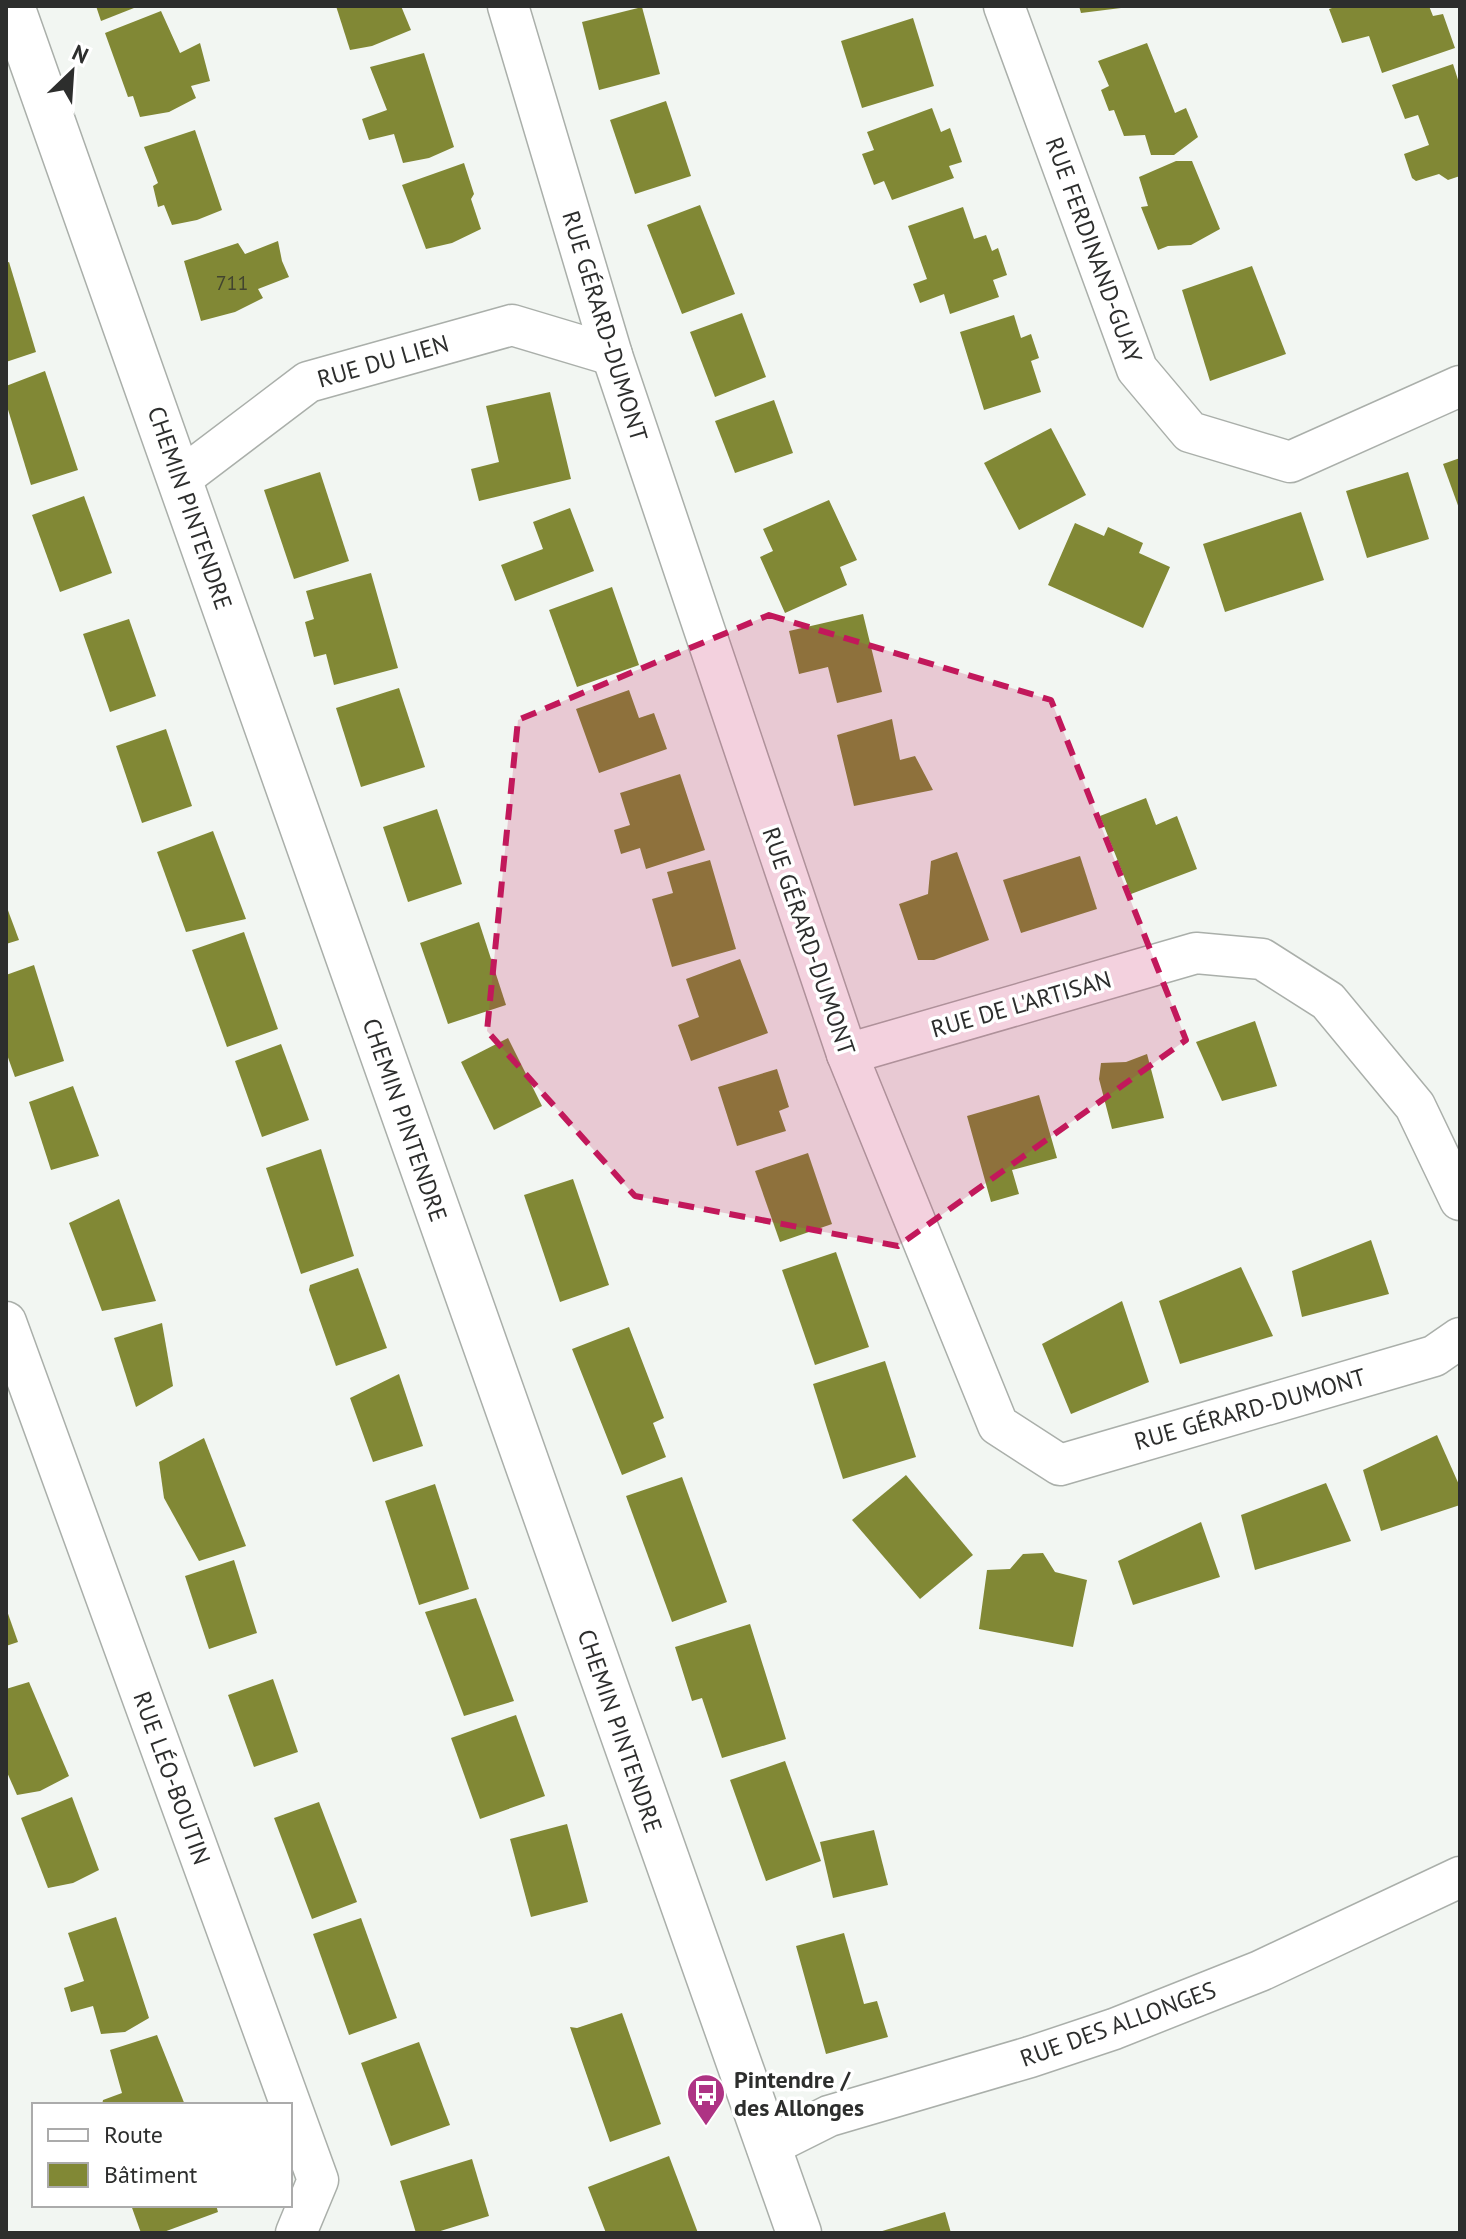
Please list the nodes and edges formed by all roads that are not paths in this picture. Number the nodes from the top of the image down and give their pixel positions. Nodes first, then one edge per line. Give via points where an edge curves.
1 (12, 6) edge
2 (508, 6) edge
3 (1004, 6) edge
4 (612, 355) junction
5 (1460, 386) edge
6 (180, 479) junction
7 (847, 1054) junction
8 (1460, 1200) edge
9 (6, 1322) edge
10 (1447, 1347) edge
11 (1460, 1877) edge
12 (290, 2103) edge
13 (292, 2108) edge
14 (767, 2147) junction
15 (296, 2233) edge
16 (799, 2233) edge

1 - 6 street, CHEMIN PINTENDRE
2 - 4 street, RUE GÉRARD-DUMONT
3 - 5 street, RUE FERDINAND-GUAY via 1137,369 1190,432 1290,462
4 - 6 street, RUE DU LIEN via 512,325 308,382
4 - 7 street, RUE GÉRARD-DUMONT
6 - 14 street, CHEMIN PINTENDRE
7 - 8 street, RUE DE L'ARTISAN via 1196,953 1262,959 1328,1001 1415,1106
7 - 10 street, RUE GÉRARD-DUMONT via 998,1425 1060,1465
9 - 12 street, RUE LÉO-BOUTIN
11 - 14 street, RUE DES ALLONGES via 1260,1971 1114,2029 829,2116
13 - 15 street, RUE LÉO-BOUTIN via 318,2180
14 - 16 street, CHEMIN PINTENDRE

